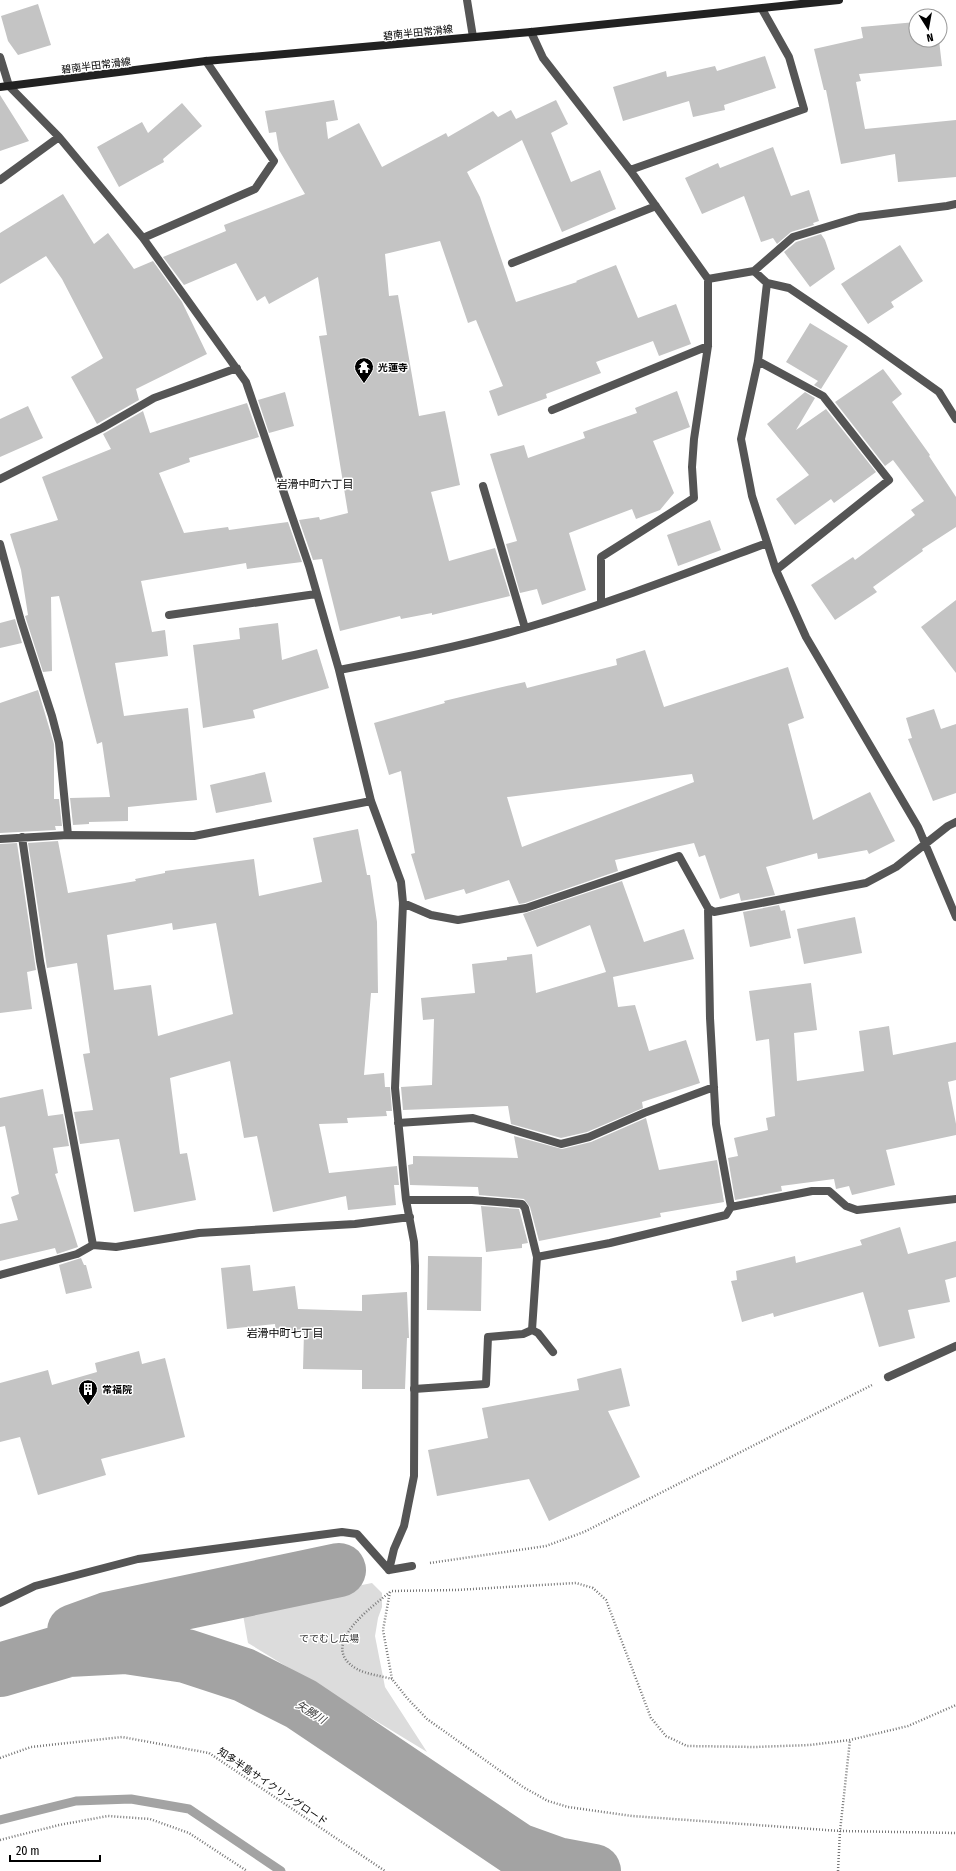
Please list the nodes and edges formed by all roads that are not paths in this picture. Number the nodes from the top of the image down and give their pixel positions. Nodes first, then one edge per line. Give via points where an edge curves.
1 (467, 0) edge
2 (839, 0) edge
3 (762, 9) junction
4 (531, 32) junction
5 (473, 37) junction
6 (0, 57) edge
7 (206, 61) junction
8 (10, 86) junction
9 (0, 87) edge
10 (60, 137) junction
11 (630, 170) junction
12 (0, 180) edge
13 (956, 204) edge
14 (656, 206) junction
15 (143, 238) junction
16 (512, 263) dead end
17 (754, 271) junction
18 (708, 279) junction
19 (767, 282) junction
20 (708, 346) junction
21 (758, 361) junction
22 (237, 368) junction
23 (552, 410) dead end
24 (956, 419) edge
25 (0, 479) edge
26 (484, 486) dead end
27 (767, 543) junction
28 (0, 544) edge
29 (776, 570) junction
30 (316, 594) junction
31 (601, 603) junction
32 (169, 615) dead end
33 (525, 628) junction
34 (339, 670) junction
35 (370, 801) junction
36 (956, 822) edge
37 (68, 834) junction
38 (22, 837) junction
39 (0, 839) edge
40 (925, 844) junction
41 (402, 903) junction
42 (708, 908) junction
43 (956, 917) edge
44 (714, 1088) junction
45 (398, 1123) junction
46 (956, 1199) edge
47 (406, 1200) junction
48 (731, 1207) junction
49 (410, 1217) junction
50 (93, 1245) junction
51 (537, 1257) junction
52 (0, 1275) edge
53 (532, 1330) junction
54 (956, 1346) edge
55 (553, 1352) dead end
56 (888, 1377) road end
57 (414, 1389) junction
58 (412, 1566) road end
59 (390, 1570) junction
60 (0, 1603) edge

1 - 5 street
2 - 3 main road, 碧南半田常滑線
3 - 4 main road, 碧南半田常滑線
3 - 11 street via 789,57 804,109
4 - 5 main road, 碧南半田常滑線
4 - 11 street via 543,58
5 - 7 main road, 碧南半田常滑線
6 - 8 street
7 - 8 main road, 碧南半田常滑線
7 - 15 street via 274,161 256,189
8 - 9 main road, 碧南半田常滑線
8 - 10 street
10 - 12 street
10 - 15 street
11 - 14 street
13 - 17 street via 859,217 792,237
14 - 16 street
14 - 18 street
15 - 22 street
17 - 18 street
17 - 19 street
18 - 20 street
19 - 21 street
19 - 24 street via 789,288 939,392
20 - 23 street
20 - 31 street via 694,440 694,498 601,557
21 - 27 street via 741,438 752,496
21 - 29 street via 822,396 889,480
22 - 25 street via 154,398 102,428
22 - 30 street via 246,382 258,416 309,566
26 - 33 street
27 - 29 street
27 - 31 street
28 - 37 street via 59,743
29 - 40 street via 806,637 918,827
30 - 32 street
30 - 34 street
31 - 33 street
33 - 34 street via 441,650
34 - 35 street
35 - 37 street via 194,836
35 - 41 street via 401,882
36 - 40 street
37 - 38 street
38 - 39 street
38 - 50 street via 40,961
40 - 42 street via 896,867 866,883 714,912
40 - 43 street
41 - 42 street via 430,916 458,920 526,908 679,856
41 - 45 street via 395,1088
42 - 44 street
44 - 45 street via 644,1113 589,1137 561,1144 473,1118
44 - 48 street via 716,1124
45 - 47 street
46 - 48 street via 856,1210 846,1206 829,1190
47 - 49 street
47 - 51 street via 472,1200 522,1204
48 - 51 street via 726,1215 610,1243
49 - 50 street via 355,1224 199,1233 116,1247
49 - 57 street via 416,1266
50 - 52 street via 77,1254
51 - 53 street
53 - 55 street via 538,1333
53 - 57 street via 523,1334 488,1337 486,1384
54 - 56 street
57 - 59 street via 414,1476 404,1526 394,1549
58 - 59 street
59 - 60 street via 357,1534 342,1532 138,1559 35,1586

